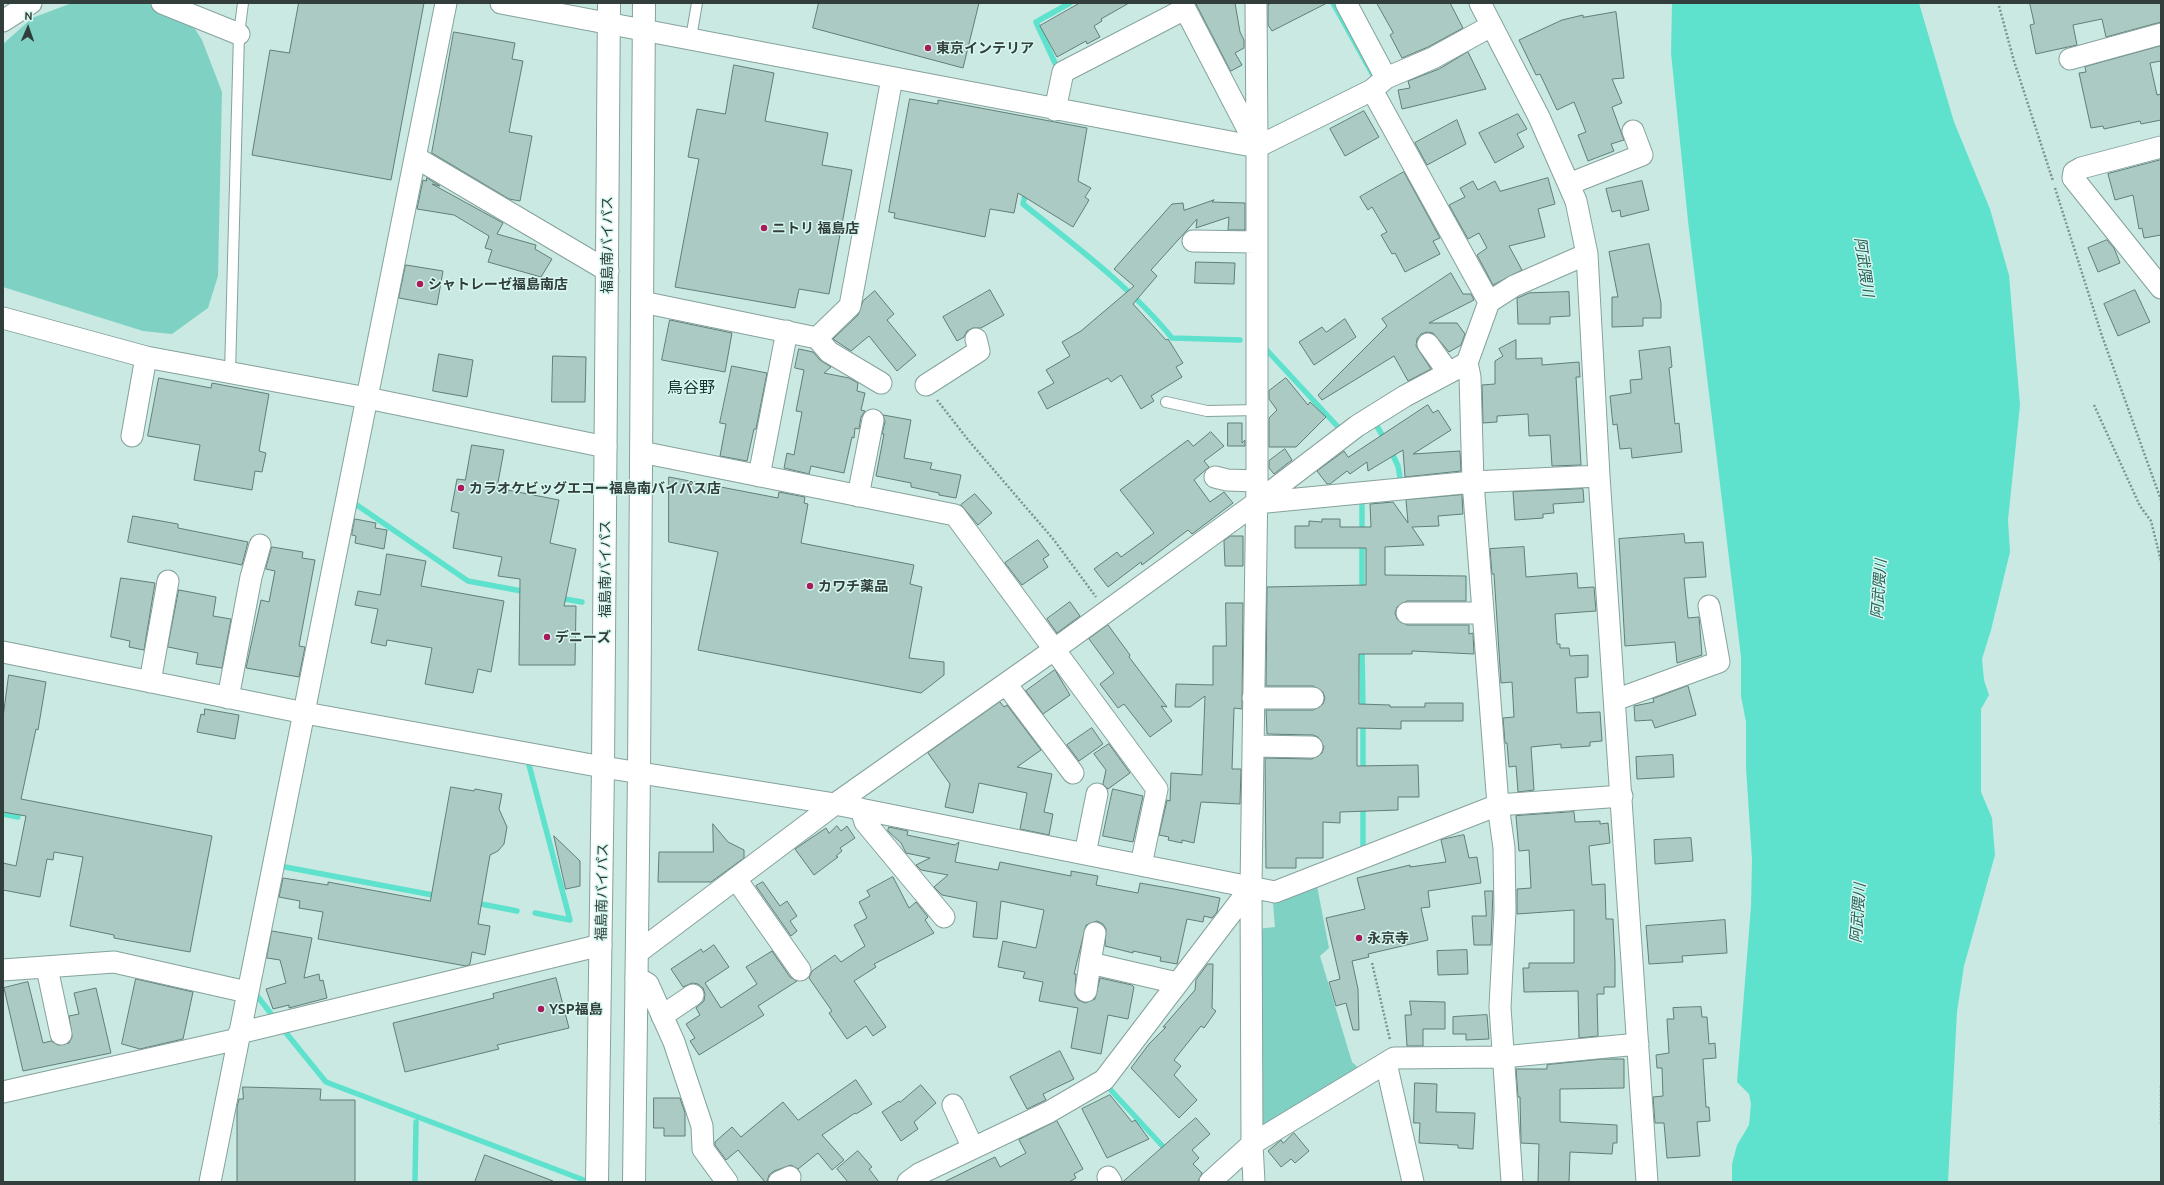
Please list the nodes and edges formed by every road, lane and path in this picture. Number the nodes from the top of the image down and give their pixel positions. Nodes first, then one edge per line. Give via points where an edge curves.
1 (31, 3) edge
2 (162, 3) edge
3 (243, 3) edge
4 (446, 3) edge
5 (501, 3) edge
6 (644, 3) edge
7 (697, 3) edge
8 (1256, 3) edge
9 (1346, 3) edge
10 (1480, 3) edge
11 (1184, 6) edge
12 (2000, 6) dead end
13 (609, 13) edge
14 (3, 21) edge
15 (1491, 26) junction
16 (643, 29) junction
17 (239, 34) junction
18 (2161, 34) edge
19 (691, 38) junction
20 (2070, 59) dead end
21 (892, 78) junction
22 (1379, 84) junction
23 (1056, 110) junction
24 (1633, 131) dead end
25 (1257, 147) junction
26 (2161, 147) edge
27 (415, 157) junction
28 (1569, 184) junction
29 (1193, 241) dead end
30 (1256, 242) junction
31 (1587, 254) junction
32 (608, 271) junction
33 (2161, 288) edge
34 (642, 302) junction
35 (1488, 302) junction
36 (3, 318) edge
37 (787, 332) junction
38 (817, 338) junction
39 (976, 339) dead end
40 (1428, 344) dead end
41 (146, 357) junction
42 (1467, 364) junction
43 (1448, 372) junction
44 (230, 373) junction
45 (881, 382) dead end
46 (926, 385) joint
47 (367, 398) junction
48 (1166, 402) dead end
49 (2094, 405) dead end
50 (1257, 410) junction
51 (873, 420) dead end
52 (132, 436) dead end
53 (606, 447) junction
54 (641, 452) junction
55 (759, 476) junction
56 (1599, 476) junction
57 (1214, 477) dead end
58 (1257, 481) junction
59 (1473, 482) junction
60 (858, 496) junction
61 (2161, 500) edge
62 (1256, 503) junction
63 (260, 545) dead end
64 (2161, 562) edge
65 (168, 581) dead end
66 (1709, 606) dead end
67 (1107, 611) junction
68 (1407, 613) dead end
69 (1483, 613) junction
70 (1055, 649) junction
71 (3, 652) edge
72 (150, 682) junction
73 (1006, 684) junction
74 (228, 698) junction
75 (1254, 698) junction
76 (1313, 698) dead end
77 (1615, 700) junction
78 (305, 713) junction
79 (1253, 746) junction
80 (1312, 746) dead end
81 (603, 767) junction
82 (639, 772) junction
83 (1073, 773) dead end
84 (1097, 794) dead end
85 (1622, 796) junction
86 (835, 804) junction
87 (1498, 805) junction
88 (861, 809) junction
89 (1085, 854) junction
90 (1141, 865) junction
91 (736, 878) junction
92 (1251, 887) junction
93 (944, 917) dead end
94 (1095, 933) dead end
95 (601, 945) junction
96 (637, 953) junction
97 (1372, 963) dead end
98 (1090, 964) junction
99 (47, 968) junction
100 (3, 970) edge
101 (800, 970) dead end
102 (636, 977) junction
103 (1177, 983) junction
104 (1086, 991) dead end
105 (247, 992) junction
106 (693, 996) dead end
107 (662, 1016) junction
108 (61, 1034) dead end
109 (238, 1036) junction
110 (1638, 1044) junction
111 (1502, 1057) junction
112 (1390, 1061) junction
113 (2161, 1086) edge
114 (3, 1092) edge
115 (953, 1105) dead end
116 (2161, 1124) edge
117 (1252, 1144) junction
118 (972, 1148) junction
119 (210, 1182) edge
120 (597, 1182) edge
121 (634, 1182) edge
122 (727, 1182) edge
123 (908, 1182) edge
124 (1210, 1182) edge
125 (1254, 1182) edge
126 (1413, 1182) edge
127 (1512, 1182) edge
128 (1647, 1182) edge

1 - 14 street
2 - 17 street
3 - 17 lane
4 - 27 street
5 - 13 street
6 - 16 highway
7 - 19 lane
8 - 25 street
9 - 22 street
10 - 15 street
11 - 23 street via 1063,72
11 - 25 street
12 - 61 path via 2014,61 2102,336
13 - 16 street
13 - 32 highway, 福島南バイパス
15 - 22 street
15 - 28 street via 1539,116
16 - 19 street
16 - 34 highway
17 - 44 lane
18 - 20 street
19 - 21 street
21 - 23 street
21 - 38 street via 850,306
22 - 25 street
22 - 35 street
23 - 25 street
24 - 28 street via 1642,155
25 - 30 street
26 - 33 street via 2081,168 2074,172 2073,178
27 - 32 street
27 - 47 street
28 - 31 street via 1576,201
29 - 30 street
30 - 50 street
31 - 35 street via 1514,286
31 - 56 street
32 - 53 highway, 福島南バイパス
34 - 37 street
34 - 54 highway
35 - 42 street
36 - 41 street
37 - 38 street
37 - 55 street
38 - 45 street via 829,352
39 - 46 street via 979,351
40 - 43 street
41 - 44 street
41 - 52 street
42 - 43 street
42 - 59 street via 1470,377
43 - 62 street via 1357,426
44 - 47 street
46 - 67 path via 969,441 1054,540
47 - 53 street
47 - 78 street
48 - 50 lane via 1207,411
49 - 64 path via 2140,506 2151,521
50 - 58 street
51 - 60 street
53 - 81 highway, 福島南バイパス
54 - 55 street
54 - 82 highway
55 - 60 street
56 - 59 street
56 - 77 street
57 - 58 street
58 - 62 street
59 - 62 street
59 - 69 street
60 - 70 street via 955,516
62 - 67 street
62 - 75 street
63 - 74 street via 251,577
65 - 72 street
66 - 77 street via 1719,662
67 - 70 street
68 - 69 street
69 - 87 street
70 - 73 street
70 - 90 street via 1157,789
71 - 72 street
72 - 74 street
73 - 83 street
73 - 86 street
74 - 78 street
75 - 76 street
75 - 79 street
77 - 85 street
78 - 81 street
78 - 105 street
79 - 80 street
79 - 92 street
81 - 82 street
81 - 95 highway, 福島南バイパス
82 - 86 street
82 - 96 highway
84 - 89 street
85 - 87 street
85 - 110 street
86 - 88 street
86 - 91 street
87 - 92 street via 1275,892
87 - 111 street via 1504,848 1505,911 1500,1007
88 - 89 street
88 - 93 street via 865,822
89 - 90 street
90 - 92 street
91 - 96 street
91 - 101 street
92 - 103 street
92 - 117 street
94 - 98 street
95 - 109 street
95 - 120 highway, 福島南バイパス
96 - 102 highway
97 - 112 path
98 - 103 street
98 - 104 street
99 - 100 street
99 - 105 street via 114,962
99 - 108 street
102 - 107 street via 648,984
102 - 121 highway
103 - 118 street via 1104,1080 1049,1112
105 - 109 street
106 - 107 street
107 - 122 street via 678,1040 702,1126 703,1149
109 - 114 street
109 - 119 street
110 - 111 street
110 - 128 street
111 - 112 street
111 - 127 street
112 - 117 street
112 - 126 street
113 - 116 path
115 - 118 street
117 - 124 street
117 - 125 street
118 - 123 street

